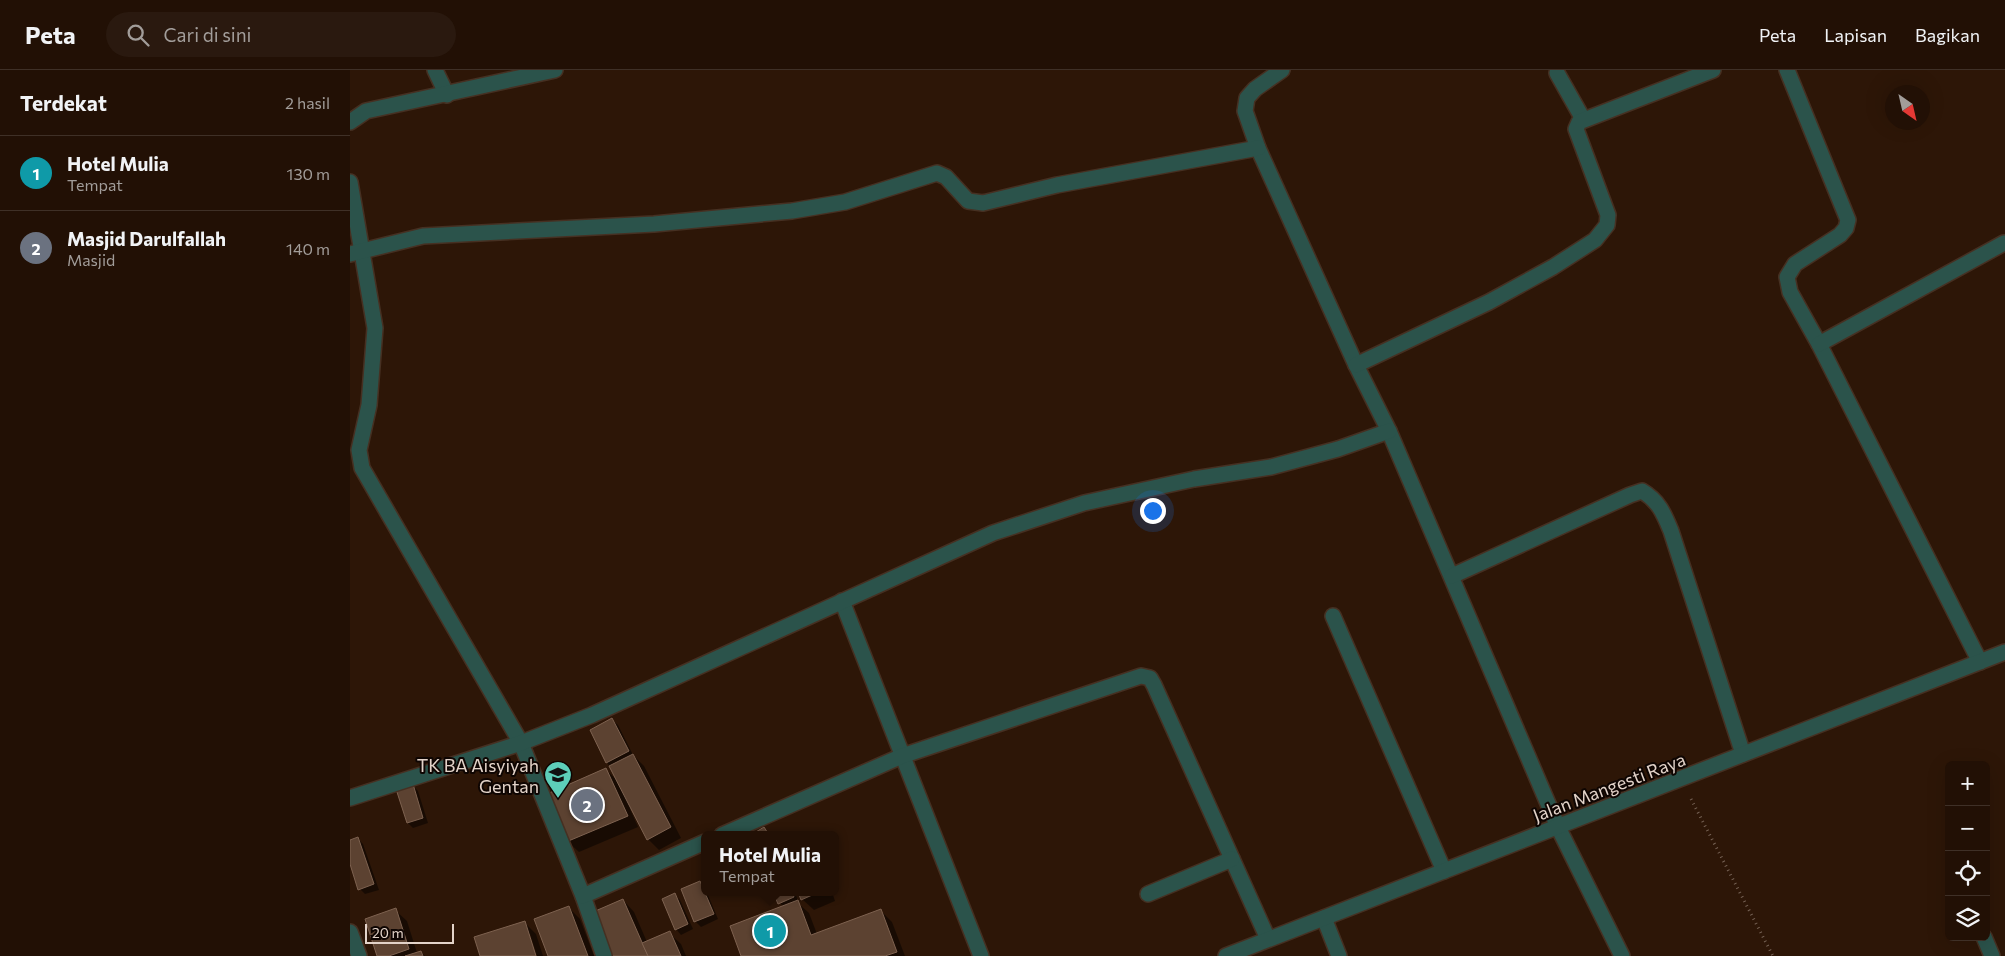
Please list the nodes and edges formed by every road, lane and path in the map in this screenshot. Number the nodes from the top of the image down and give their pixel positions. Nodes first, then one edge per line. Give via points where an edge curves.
1 (435, 70) edge
2 (555, 70) edge
3 (1282, 70) edge
4 (1713, 70) edge
5 (1787, 70) edge
6 (1557, 73) dead end
7 (447, 95) junction
8 (1583, 119) junction
9 (350, 122) edge
10 (1258, 148) junction
11 (350, 182) edge
12 (2004, 243) dead end
13 (356, 252) edge
14 (1819, 344) junction
15 (1356, 365) junction
16 (1389, 431) junction
17 (1452, 576) junction
18 (842, 601) junction
19 (1333, 616) dead end
20 (2005, 652) edge
21 (1980, 662) junction
22 (521, 743) junction
23 (1742, 754) junction
24 (902, 756) junction
25 (1682, 780) junction
26 (350, 798) edge
27 (1558, 827) junction
28 (731, 831) edge
29 (701, 844) edge
30 (1232, 859) junction
31 (1444, 872) junction
32 (1148, 894) dead end
33 (583, 896) junction
34 (1324, 918) junction
35 (350, 932) edge
36 (1268, 939) junction
37 (1986, 941) edge
38 (359, 956) edge
39 (604, 956) edge
40 (981, 956) edge
41 (1226, 956) edge
42 (1339, 956) edge
43 (1622, 956) edge
44 (1773, 956) edge
45 (1992, 956) edge

1 - 7 street
2 - 7 street
3 - 10 street via 1247,98 1245,110
4 - 8 street
5 - 14 street via 1848,220 1840,235 1795,264 1787,277 1790,292
6 - 8 street
7 - 9 street via 366,111
8 - 15 street via 1576,129 1608,215 1603,233 1553,267 1489,302
10 - 13 street via 1057,185 983,203 968,202 946,177 937,173 845,202 792,211 654,224 423,236
10 - 15 street
11 - 13 street
12 - 14 street
13 - 22 street via 375,328 369,405 360,456 362,468
14 - 21 street
15 - 16 street
16 - 17 street
16 - 18 street via 1271,467 1084,503 993,533
17 - 23 street via 1630,495 1642,491 1652,497 1661,507 1671,531
17 - 27 street
18 - 22 street via 592,715
18 - 24 street
19 - 31 street
20 - 21 street, Jalan Mangesti Raya
21 - 23 street, Jalan Mangesti Raya
22 - 26 street
22 - 33 street
23 - 25 street, Jalan Mangesti Raya
24 - 28 street
24 - 30 street via 1145,676 1154,685
24 - 40 street
25 - 27 street, Jalan Mangesti Raya
25 - 44 path
27 - 31 street, Jalan Mangesti Raya
27 - 43 street
29 - 33 street
30 - 32 street
30 - 36 street
31 - 34 street, Jalan Mangesti Raya
33 - 39 street
34 - 36 street, Jalan Mangesti Raya
34 - 42 street
35 - 38 street
36 - 41 street, Jalan Mangesti Raya
37 - 45 street

